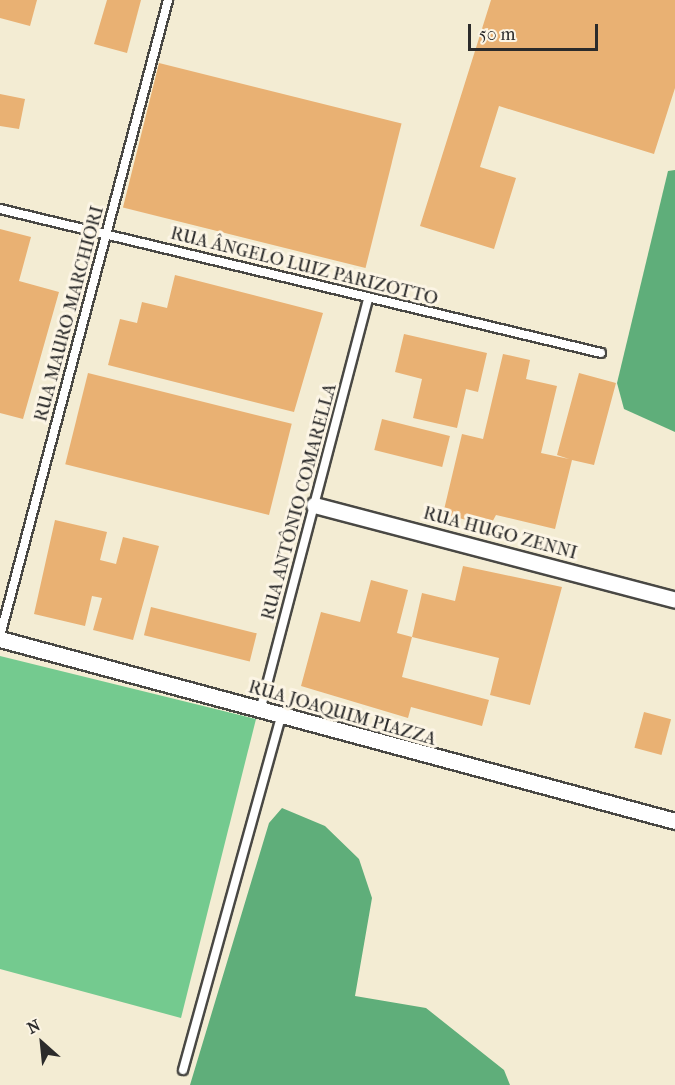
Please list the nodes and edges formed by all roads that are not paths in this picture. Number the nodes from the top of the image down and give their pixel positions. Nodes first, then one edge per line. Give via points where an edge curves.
1 (168, 0) edge
2 (0, 209) edge
3 (107, 232) junction
4 (368, 300) junction
5 (601, 353) dead end
6 (314, 505) junction
7 (675, 600) edge
8 (0, 638) edge
9 (260, 711) junction
10 (281, 717) junction
11 (675, 821) edge
12 (183, 1070) dead end

1 - 3 lane, RUA MAURO MARCHIORI
2 - 3 lane, RUA ÂNGELO LUIZ PARIZOTTO
3 - 4 lane, RUA ÂNGELO LUIZ PARIZOTTO
3 - 8 lane, RUA MAURO MARCHIORI
4 - 5 lane, RUA ÂNGELO LUIZ PARIZOTTO
4 - 6 lane, RUA ANTÔNIO COMARELLA
6 - 7 street, RUA HUGO ZENNI
6 - 9 lane, RUA ANTÔNIO COMARELLA
8 - 9 street, RUA JOAQUIM PIAZZA
9 - 10 street, RUA JOAQUIM PIAZZA
10 - 11 street, RUA JOAQUIM PIAZZA
10 - 12 lane

